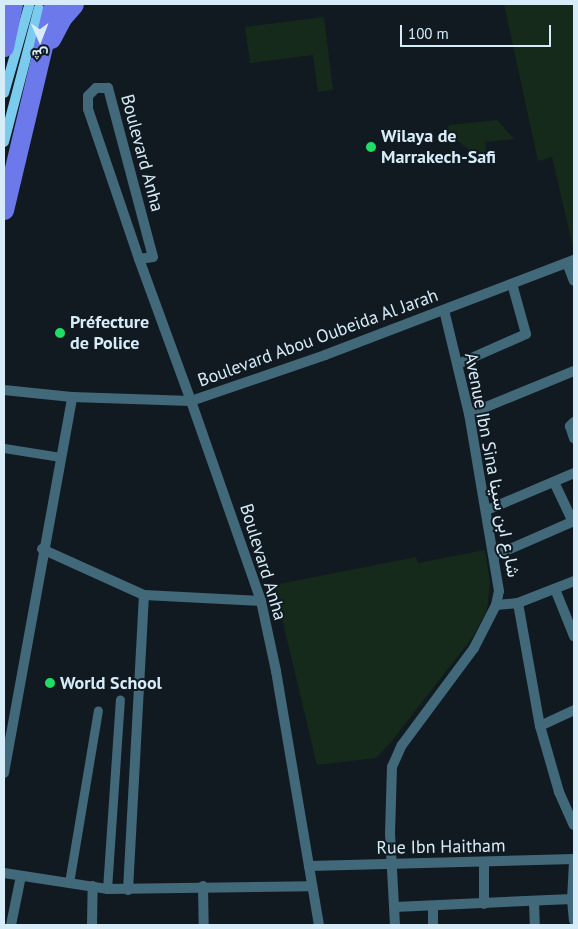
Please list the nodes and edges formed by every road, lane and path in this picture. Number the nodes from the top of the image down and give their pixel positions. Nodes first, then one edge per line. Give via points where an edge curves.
1 (74, 4) edge
2 (34, 5) edge
3 (4, 7) edge
4 (6, 41) edge
5 (42, 58) junction
6 (4, 93) edge
7 (4, 142) edge
8 (4, 210) edge
9 (140, 259) junction
10 (571, 261) edge
11 (574, 281) edge
12 (512, 284) junction
13 (444, 310) junction
14 (458, 364) junction
15 (574, 371) edge
16 (4, 390) edge
17 (72, 397) junction
18 (191, 401) junction
19 (469, 414) junction
20 (574, 422) edge
21 (574, 438) edge
22 (4, 448) edge
23 (60, 457) junction
24 (574, 473) edge
25 (554, 482) junction
26 (486, 510) junction
27 (574, 522) edge
28 (42, 549) junction
29 (494, 556) junction
30 (574, 581) edge
31 (555, 590) junction
32 (144, 596) junction
33 (261, 601) junction
34 (518, 602) junction
35 (496, 605) junction
36 (574, 636) edge
37 (120, 699) dead end
38 (98, 710) dead end
39 (574, 710) edge
40 (540, 726) junction
41 (4, 773) edge
42 (574, 825) edge
43 (574, 861) edge
44 (484, 863) junction
45 (392, 864) junction
46 (309, 866) junction
47 (4, 873) edge
48 (21, 876) junction
49 (68, 883) junction
50 (93, 886) junction
51 (203, 886) junction
52 (312, 886) junction
53 (107, 889) junction
54 (128, 890) junction
55 (572, 899) junction
56 (534, 902) junction
57 (484, 904) junction
58 (433, 906) junction
59 (395, 907) junction
60 (574, 920) edge
61 (11, 925) edge
62 (92, 925) edge
63 (204, 925) edge
64 (319, 925) edge
65 (396, 925) edge
66 (433, 925) edge
67 (535, 925) edge

1 - 5 main road via 62,18
2 - 4 main road
2 - 5 main road
2 - 6 main road
2 - 7 main road
3 - 4 main road
5 - 8 main road
9 - 9 street, Boulevard Anha via 153,257 108,88 96,88 88,96 88,109
9 - 18 street, Boulevard Anha
10 - 11 street
10 - 12 street, Boulevard Abou Oubeida Al Jarah
12 - 13 street, Boulevard Abou Oubeida Al Jarah
12 - 14 street via 526,334
13 - 14 street, Avenue Ibn Sina شارع ابن سينا
13 - 18 street, Boulevard Abou Oubeida Al Jarah
14 - 19 street, Avenue Ibn Sina شارع ابن سينا
15 - 19 street
16 - 17 street, Boulevard Abou Oubeida Al Jarah
17 - 18 street, Boulevard Abou Oubeida Al Jarah
17 - 23 street
18 - 33 street, Boulevard Anha
19 - 26 street, Avenue Ibn Sina شارع ابن سينا
20 - 21 street via 570,426
22 - 23 street
23 - 28 street
24 - 25 street
25 - 26 street
25 - 27 street
26 - 29 street, Avenue Ibn Sina شارع ابن سينا
27 - 29 street
28 - 32 street
28 - 41 street
29 - 35 street, Avenue Ibn Sina شارع ابن سينا via 499,591
30 - 31 street
31 - 34 street
31 - 36 street
32 - 33 street
32 - 54 street
33 - 46 street, Boulevard Anha
34 - 35 street
34 - 40 street
35 - 45 street, Avenue Ibn Sina شارع ابن سينا via 474,648 395,758 390,776
37 - 53 street
38 - 49 street
39 - 40 street
40 - 42 street via 559,792
43 - 44 street, Rue Ibn Haitham
43 - 55 street
44 - 45 street, Rue Ibn Haitham
44 - 57 street
45 - 46 street, Rue Ibn Haitham
45 - 59 street, Avenue Ibn Sina شارع ابن سينا
46 - 52 street, Boulevard Anha
47 - 48 street
48 - 49 street
48 - 61 street
49 - 50 street
50 - 53 street
50 - 62 street
51 - 52 street
51 - 54 street
51 - 63 street
52 - 64 street, Boulevard Anha
53 - 54 street
55 - 56 street
55 - 60 street
56 - 57 street
56 - 67 street
57 - 58 street
58 - 59 street
58 - 66 street
59 - 65 street, Avenue Ibn Sina شارع ابن سينا

